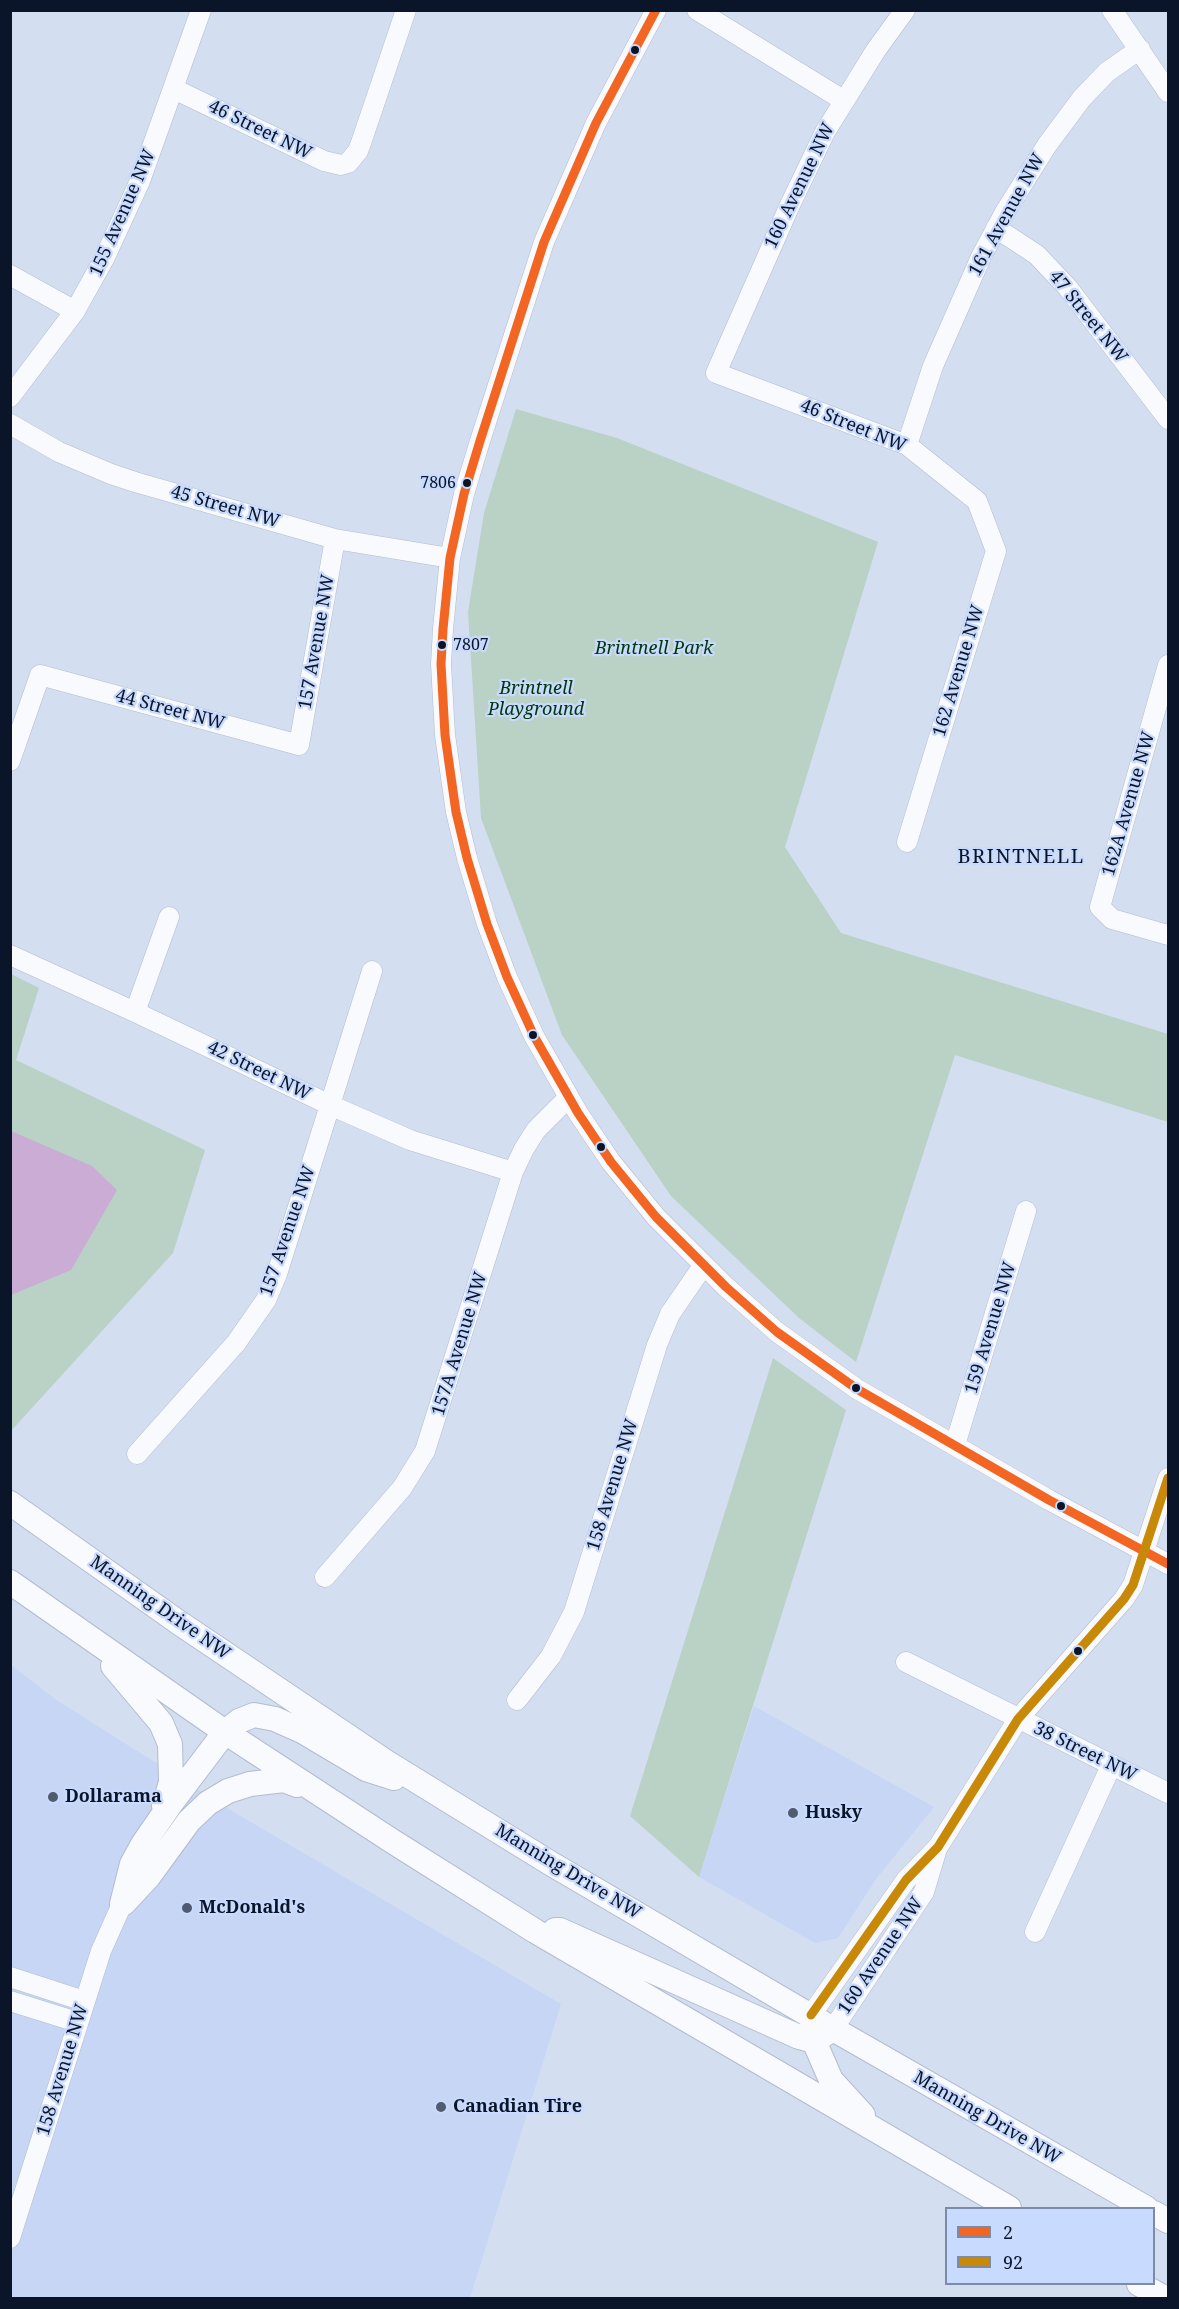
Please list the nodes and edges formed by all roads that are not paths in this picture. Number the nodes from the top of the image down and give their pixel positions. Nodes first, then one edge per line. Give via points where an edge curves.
1 (201, 10) edge
2 (406, 10) edge
3 (656, 10) edge
4 (697, 10) edge
5 (905, 10) edge
6 (1112, 10) edge
7 (1140, 49) junction
8 (174, 89) junction
9 (1168, 92) edge
10 (843, 100) junction
11 (996, 228) junction
12 (10, 275) edge
13 (75, 311) junction
14 (716, 373) joint
15 (10, 397) edge
16 (1168, 419) edge
17 (10, 424) edge
18 (907, 445) junction
19 (977, 501) joint
20 (335, 539) junction
21 (450, 558) junction
22 (1168, 666) edge
23 (299, 745) joint
24 (10, 761) edge
25 (907, 842) dead end
26 (169, 917) dead end
27 (1168, 935) edge
28 (10, 956) edge
29 (372, 971) dead end
30 (135, 1012) junction
31 (569, 1097) junction
32 (330, 1105) junction
33 (513, 1172) junction
34 (1026, 1211) dead end
35 (704, 1266) junction
36 (955, 1445) junction
37 (137, 1454) dead end
38 (1168, 1478) edge
39 (10, 1503) edge
40 (1145, 1553) junction
41 (1168, 1564) edge
42 (325, 1577) dead end
43 (10, 1582) edge
44 (87, 1638) junction
45 (906, 1662) dead end
46 (517, 1700) dead end
47 (1018, 1719) junction
48 (225, 1732) junction
49 (1111, 1766) junction
50 (431, 1790) junction
51 (314, 1791) junction
52 (1168, 1793) edge
53 (159, 1821) junction
54 (938, 1846) junction
55 (122, 1904) junction
56 (535, 1931) junction
57 (1035, 1932) dead end
58 (10, 1977) edge
59 (10, 2001) edge
60 (84, 2001) junction
61 (811, 2015) junction
62 (77, 2022) junction
63 (824, 2035) junction
64 (879, 2133) junction
65 (1007, 2207) edge
66 (1144, 2207) edge
67 (10, 2238) edge
68 (1142, 2285) edge
69 (1165, 2298) edge

1 - 8 street, 155 Avenue NW
2 - 8 street, 46 Street NW via 358,151 348,163 333,165
3 - 21 street via 596,123 544,242 480,441
4 - 10 street
5 - 10 street, 160 Avenue NW
6 - 7 street
7 - 9 street
7 - 11 street, 161 Avenue NW via 1107,72 1082,98 1047,145
8 - 13 street, 155 Avenue NW via 124,218
10 - 14 street, 160 Avenue NW via 789,207
11 - 16 street, 47 Street NW via 1037,255 1068,288
11 - 18 street, 161 Avenue NW via 933,366
12 - 13 street
13 - 15 street, 155 Avenue NW
14 - 18 street, 46 Street NW
17 - 20 street, 45 Street NW via 59,452 111,474
18 - 19 street, 46 Street NW
19 - 25 street, 162 Avenue NW via 996,551
20 - 21 street, 45 Street NW
20 - 23 street, 157 Avenue NW
21 - 31 street via 442,629 442,698 456,812 487,924 507,977 534,1036
22 - 27 street, 162A Avenue NW via 1101,907 1112,919
23 - 24 street, 44 Street NW via 40,675
26 - 30 street
28 - 30 street, 42 Street NW
29 - 32 street, 157 Avenue NW
30 - 32 street, 42 Street NW
31 - 33 street, 157A Avenue NW via 536,1130
31 - 35 street via 634,1191
32 - 33 street, 42 Street NW via 410,1140
32 - 37 street, 157 Avenue NW via 266,1300 236,1343
33 - 42 street, 157A Avenue NW via 425,1451 402,1488
34 - 36 street, 159 Avenue NW
35 - 36 street via 813,1359
35 - 46 street, 158 Avenue NW via 670,1314 651,1360 574,1612 551,1656
36 - 40 street
38 - 40 street, 160 Avenue NW
39 - 50 main road, Manning Drive NW via 178,1622
40 - 41 street
40 - 47 street, 160 Avenue NW via 1124,1599
43 - 44 main road
44 - 48 main road
44 - 53 main road via 156,1716 170,1744 171,1782
45 - 47 street, 38 Street NW
47 - 49 street, 38 Street NW
47 - 54 street, 160 Avenue NW
48 - 50 main road via 239,1720 254,1715 276,1719 366,1769
48 - 51 main road
48 - 53 main road
49 - 52 street, 38 Street NW
49 - 57 street
50 - 61 main road, Manning Drive NW
51 - 55 main road via 285,1780 228,1791 189,1821 149,1876
51 - 56 main road
53 - 55 main road via 132,1864
54 - 61 street, 160 Avenue NW via 906,1880
54 - 63 street, 160 Avenue NW via 924,1892
55 - 60 street, 158 Avenue NW
56 - 63 main road, Manning Drive NW via 560,1929 777,2027
56 - 64 main road
58 - 60 street
59 - 62 street
60 - 62 street, 158 Avenue NW
61 - 63 main road
62 - 67 street, 158 Avenue NW
63 - 64 main road via 831,2080
63 - 66 main road, Manning Drive NW
64 - 65 main road
68 - 69 main road

